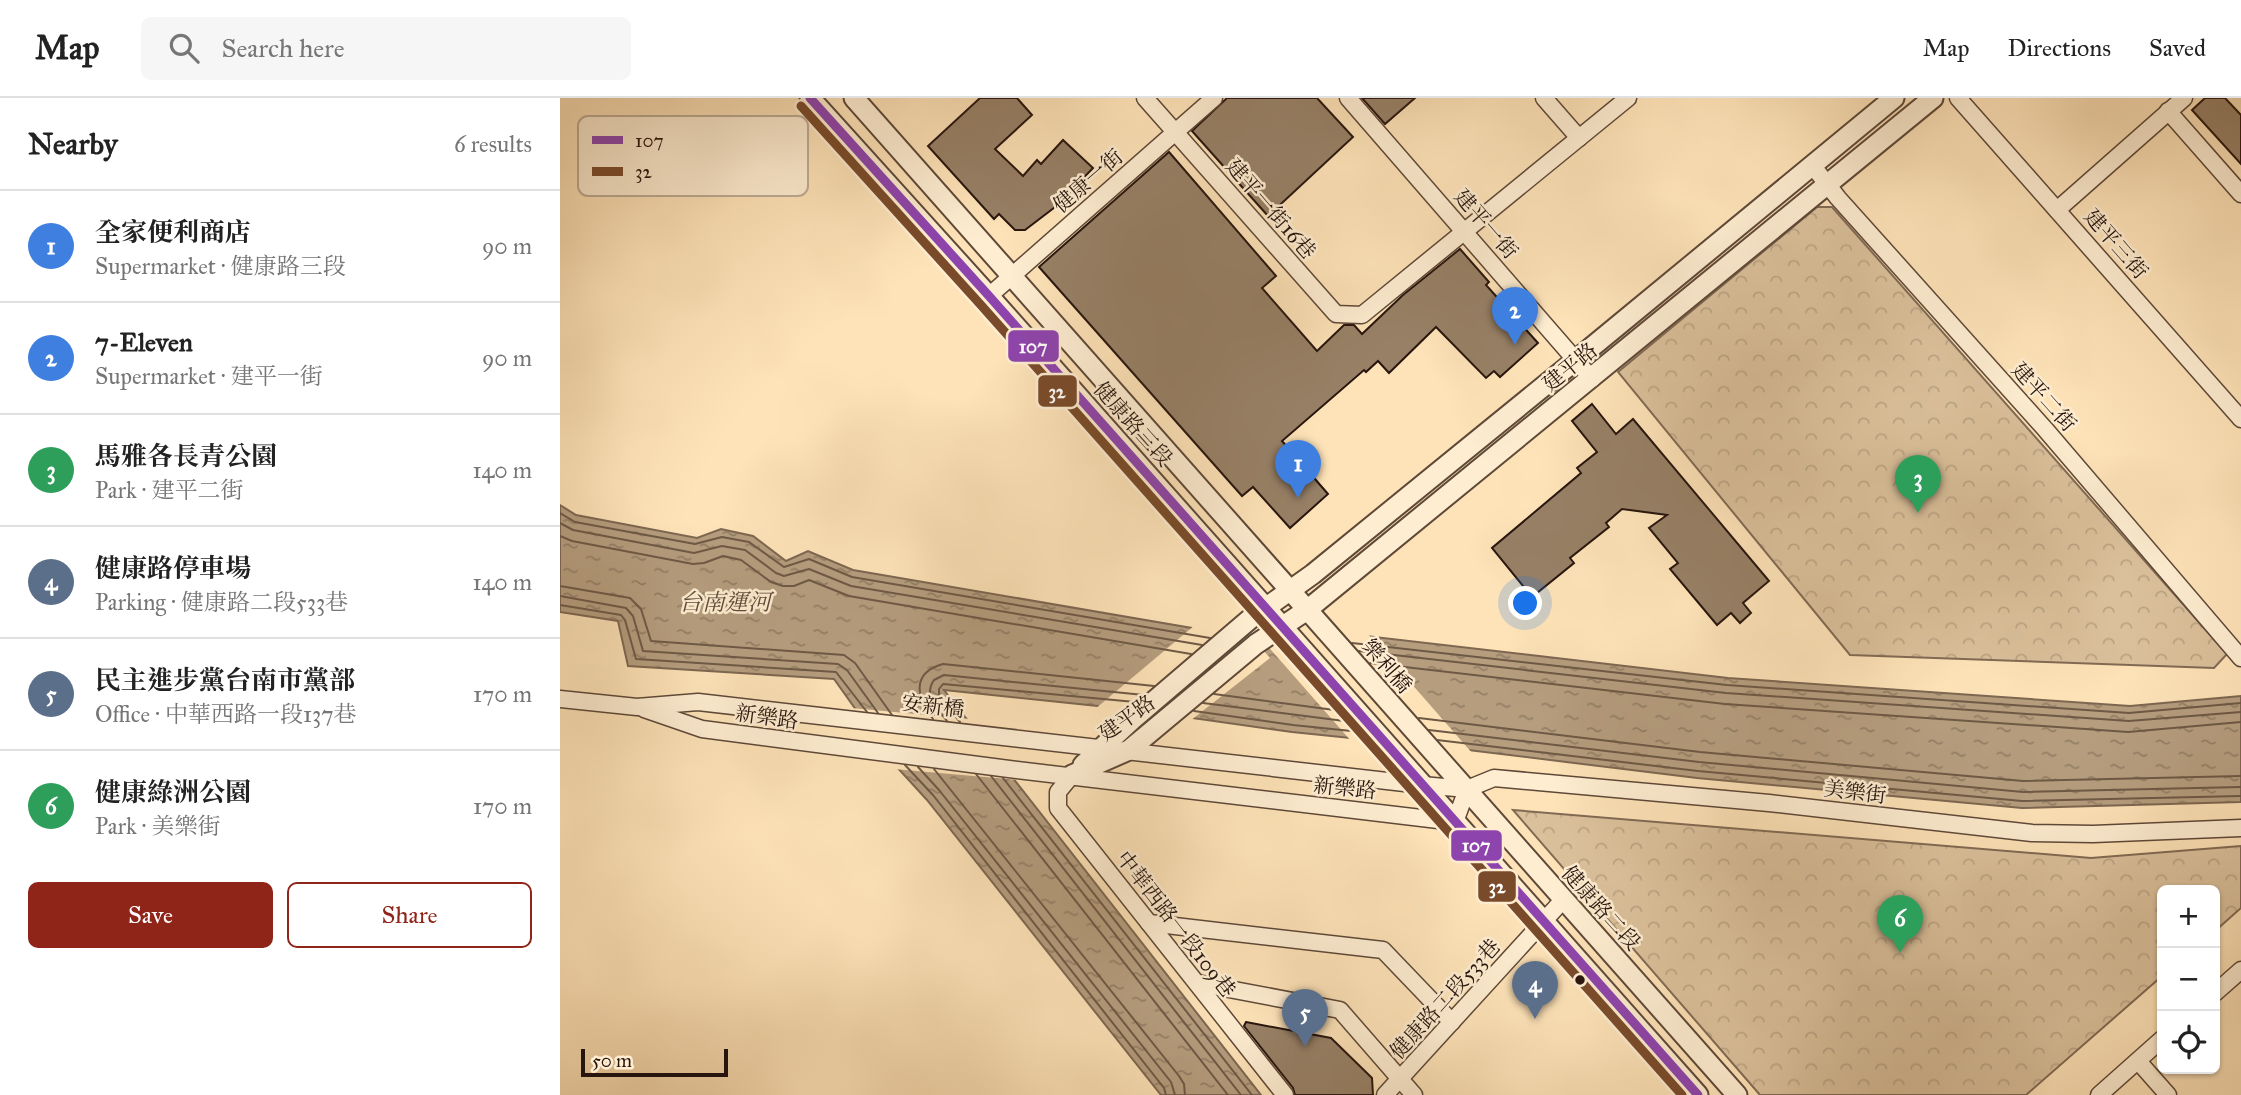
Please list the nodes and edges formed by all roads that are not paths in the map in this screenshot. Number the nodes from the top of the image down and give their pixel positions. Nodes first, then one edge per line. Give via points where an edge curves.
1 (810, 98) edge
2 (854, 98) edge
3 (1145, 98) edge
4 (1214, 98) edge
5 (1348, 98) edge
6 (1544, 98) edge
7 (1628, 98) edge
8 (1894, 98) edge
9 (1933, 98) edge
10 (1958, 98) edge
11 (2184, 98) edge
12 (2168, 111) junction
13 (1175, 132) junction
14 (1579, 138) junction
15 (1812, 165) junction
16 (1828, 184) junction
17 (2241, 194) edge
18 (2057, 210) junction
19 (1465, 231) junction
20 (1011, 276) junction
21 (989, 296) junction
22 (1577, 360) junction
23 (1592, 379) junction
24 (2241, 419) edge
25 (1291, 592) junction
26 (1266, 608) junction
27 (1307, 610) junction
28 (1281, 625) junction
29 (2241, 658) edge
30 (560, 699) edge
31 (637, 707) junction
32 (864, 719) joint
33 (998, 735) joint
34 (1102, 747) junction
35 (1129, 750) junction
36 (1432, 752) joint
37 (1072, 775) junction
38 (1422, 785) junction
39 (1467, 789) junction
40 (1455, 822) junction
41 (2241, 828) edge
42 (1563, 900) junction
43 (1543, 922) junction
44 (1149, 923) junction
45 (2241, 970) edge
46 (1197, 983) junction
47 (2220, 989) edge
48 (1452, 1022) junction
49 (2157, 1043) edge
50 (2138, 1060) junction
51 (1400, 1079) junction
52 (1285, 1095) edge
53 (1385, 1095) edge
54 (1414, 1095) edge
55 (1698, 1095) edge
56 (1737, 1095) edge
57 (2099, 1095) edge
58 (2168, 1095) edge

1 - 21 street, 健康路三段
2 - 20 street, 健康路三段
3 - 13 street, 建平一街16巷
4 - 13 street, 健康一街
5 - 19 street, 建平一街
6 - 14 street
7 - 14 street
8 - 15 street, 建平路
9 - 16 street, 建平路
10 - 18 street, 建平三街
11 - 12 street
12 - 17 street
12 - 18 street
13 - 19 street, 建平一街16巷 via 1336,314 1362,316
13 - 20 street, 健康一街
14 - 19 street
15 - 16 street, 建平二街
15 - 22 street, 建平路
16 - 23 street, 建平路
16 - 29 street, 建平二街
18 - 24 street, 建平三街
19 - 22 street, 建平一街
20 - 21 street, 健康一街
20 - 25 street, 健康路三段
21 - 26 street, 健康路三段
22 - 23 street, 建平一街
22 - 25 street, 建平路
23 - 27 street, 建平路
25 - 26 street, 建平路
25 - 27 street, 健康路三段
26 - 28 street, 健康路三段
26 - 34 street, 建平路
27 - 28 street, 建平路
27 - 36 street, 樂利橋
28 - 35 street, 建平路
28 - 38 street
30 - 31 street, 新樂路
31 - 32 street, 新樂路 via 698,702
31 - 37 street, 新樂路 via 702,729
32 - 33 street, 安新橋
33 - 34 street, 新樂路
34 - 35 street, 新樂路
34 - 37 street, 建平路
35 - 37 street, 建平路
35 - 38 street, 新樂路
36 - 39 street, 健康路二段
37 - 40 street, 新樂路
37 - 44 street, 中華西路一段109巷 via 1058,792 1058,808
38 - 39 street, 新樂路
38 - 40 street
39 - 40 street
39 - 41 street, 美樂街 via 1494,778 2032,833
39 - 42 street, 健康路二段
40 - 43 street
42 - 43 street, 健康路二段533巷
42 - 56 street, 健康路二段
43 - 48 street, 健康路二段533巷
43 - 55 street
44 - 46 street, 中華西路一段109巷
44 - 48 street via 1383,950
45 - 47 street
46 - 51 street via 1340,1010
46 - 52 street, 中華西路一段109巷
48 - 51 street, 健康路二段533巷
49 - 50 street
50 - 57 street
50 - 58 street
51 - 53 street, 健康路二段533巷
51 - 54 street

